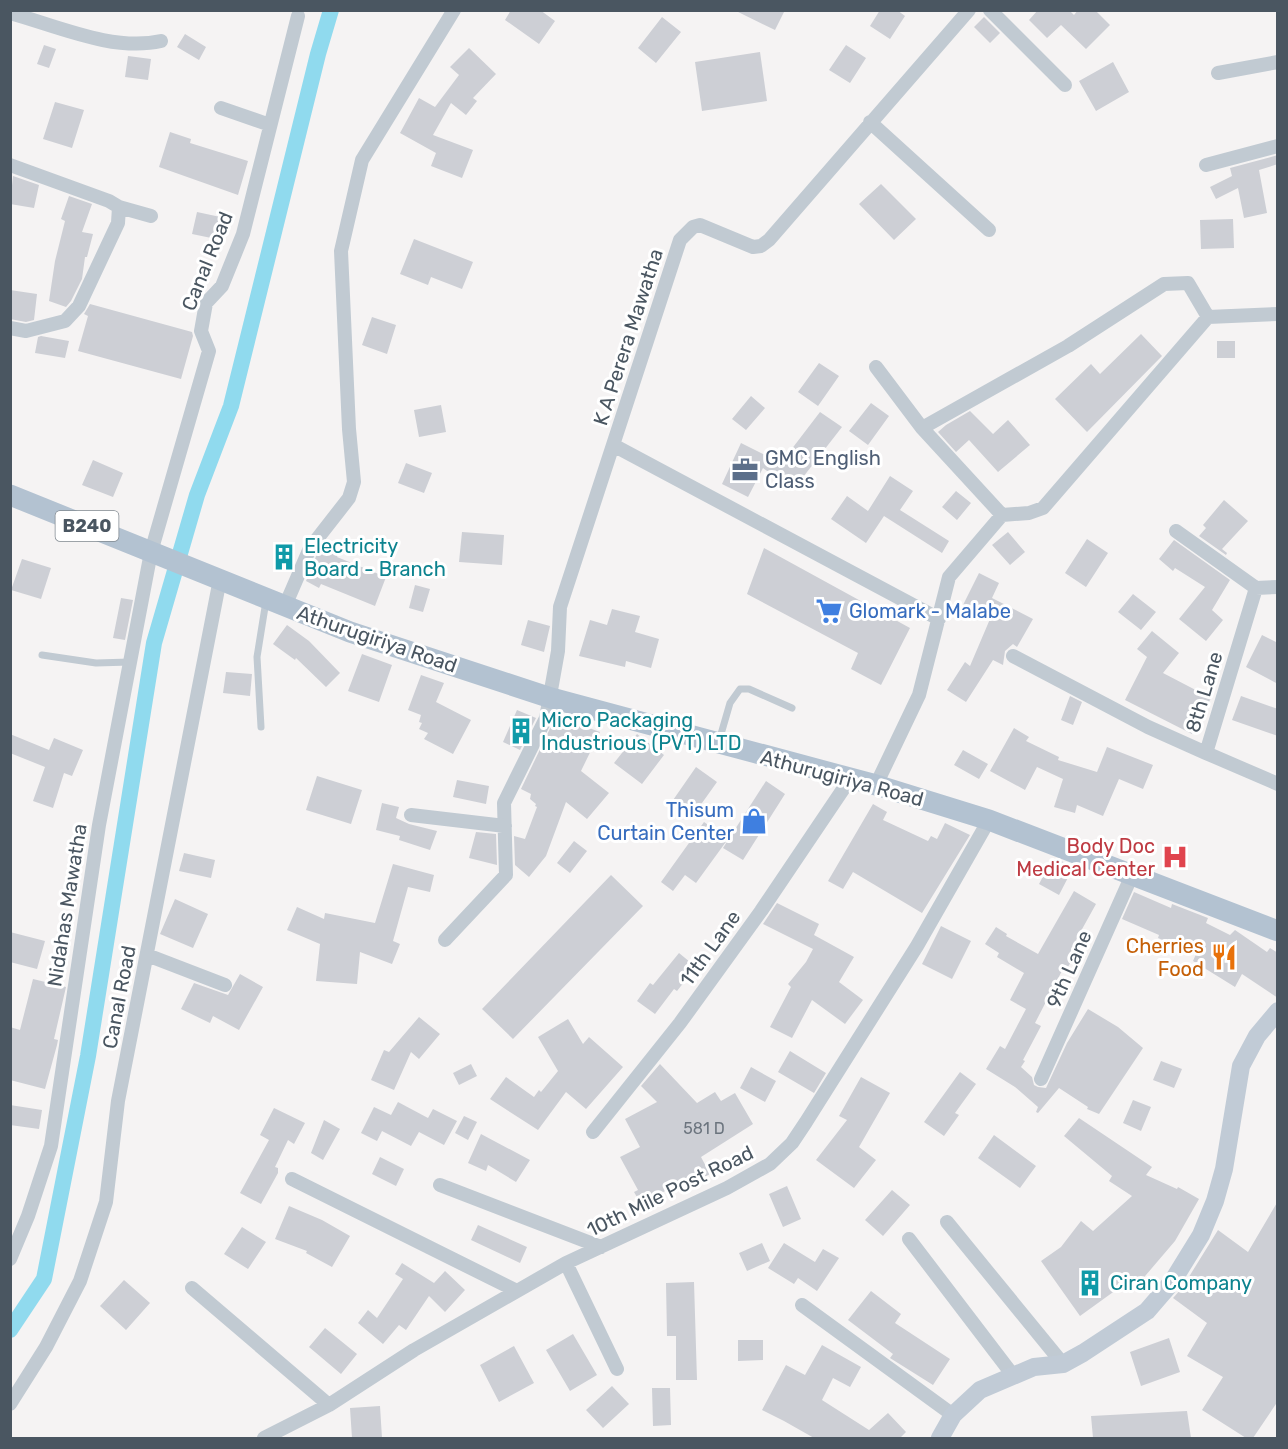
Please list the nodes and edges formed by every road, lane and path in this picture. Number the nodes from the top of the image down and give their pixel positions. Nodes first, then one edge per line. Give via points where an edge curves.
1 (454, 10) edge
2 (969, 10) edge
3 (990, 10) edge
4 (10, 13) edge
5 (298, 16) dead end
6 (161, 41) dead end
7 (1278, 62) edge
8 (1218, 73) dead end
9 (1065, 85) dead end
10 (221, 108) dead end
11 (870, 122) junction
12 (270, 125) junction
13 (1278, 146) edge
14 (10, 165) edge
15 (1206, 165) dead end
16 (119, 207) junction
17 (152, 216) dead end
18 (989, 230) dead end
19 (1278, 314) edge
20 (1208, 317) junction
21 (10, 328) edge
22 (876, 367) dead end
23 (922, 428) junction
24 (613, 445) junction
25 (10, 495) edge
26 (1002, 515) junction
27 (1176, 531) dead end
28 (158, 555) junction
29 (213, 577) junction
30 (1278, 587) edge
31 (1256, 588) junction
32 (276, 602) junction
33 (939, 619) junction
34 (42, 655) dead end
35 (1013, 656) dead end
36 (130, 662) junction
37 (551, 698) junction
38 (792, 708) dead end
39 (261, 727) dead end
40 (718, 743) junction
41 (1206, 753) junction
42 (850, 779) junction
43 (1278, 784) edge
44 (876, 785) junction
45 (411, 815) dead end
46 (989, 820) junction
47 (505, 826) junction
48 (1132, 875) junction
49 (1278, 931) edge
50 (445, 940) dead end
51 (147, 955) junction
52 (225, 985) dead end
53 (1278, 1011) edge
54 (1041, 1079) dead end
55 (593, 1132) dead end
56 (292, 1179) dead end
57 (440, 1185) dead end
58 (947, 1222) dead end
59 (909, 1239) dead end
60 (601, 1247) junction
61 (10, 1259) edge
62 (566, 1263) junction
63 (192, 1288) dead end
64 (517, 1291) junction
65 (802, 1305) dead end
66 (1063, 1364) junction
67 (617, 1369) dead end
68 (1012, 1374) junction
69 (10, 1404) edge
70 (329, 1404) junction
71 (953, 1415) junction
72 (264, 1438) edge
73 (940, 1438) edge

1 - 32 street via 362,160 341,251 354,482 350,498 310,548
2 - 11 street, K A Perera Mawatha
3 - 9 street
4 - 6 street via 131,45
5 - 12 street, Canal Road
7 - 8 street
10 - 12 street
11 - 18 street
11 - 24 street, K A Perera Mawatha via 761,246 753,247 700,225 680,240
12 - 28 street, Canal Road via 243,234 222,286 206,303 201,331 209,351
13 - 15 street
14 - 16 street
16 - 17 street
16 - 21 street via 118,223 79,306 65,321 27,331
19 - 20 street
20 - 23 street via 1188,283 1164,284 1068,346
20 - 26 street via 1042,508
22 - 23 street
23 - 26 street
24 - 33 street
24 - 37 street, K A Perera Mawatha via 560,607
25 - 28 main road, B240
26 - 33 street via 949,577
27 - 31 street
28 - 29 main road, Athurugiriya Road / B240
28 - 36 street, Nidahas Mawatha
29 - 32 main road, Athurugiriya Road / B240
29 - 51 street, Canal Road
30 - 31 street
31 - 41 street, 8th Lane
32 - 37 main road, Athurugiriya Road / B240 via 350,632
32 - 39 lane via 257,657
33 - 44 street via 919,695
34 - 36 lane via 96,663
35 - 41 street
36 - 61 street, Nidahas Mawatha via 99,825 51,1146
37 - 40 main road, Athurugiriya Road / B240
37 - 47 street, K A Perera Mawatha via 546,718 504,803
38 - 40 lane via 749,689 740,689 730,703
40 - 42 main road, Athurugiriya Road / B240
41 - 43 street, 8th Lane
42 - 44 main road, Athurugiriya Road / B240
42 - 55 street, 11th Lane via 680,1023
44 - 46 main road, Athurugiriya Road / B240
45 - 47 street
46 - 48 main road, Athurugiriya Road / B240
46 - 60 street, 10th Mile Post Road via 917,946 792,1143 770,1164 727,1188
47 - 50 street, K A Perera Mawatha via 506,874
48 - 49 main road, Athurugiriya Road / B240
48 - 54 street, 9th Lane
51 - 52 street
51 - 69 street, Canal Road via 118,1101 106,1202 80,1281 46,1347
53 - 66 street via 1257,1036 1241,1066 1224,1169 1202,1235 1172,1282 1147,1311
56 - 64 street
57 - 60 street
58 - 66 street
59 - 68 street
60 - 62 street, 10th Mile Post Road
62 - 64 street, 10th Mile Post Road
62 - 67 street
63 - 70 street
64 - 70 street, 10th Mile Post Road
65 - 71 street
66 - 68 street
68 - 71 street via 980,1390
70 - 72 street, 10th Mile Post Road
71 - 73 street

